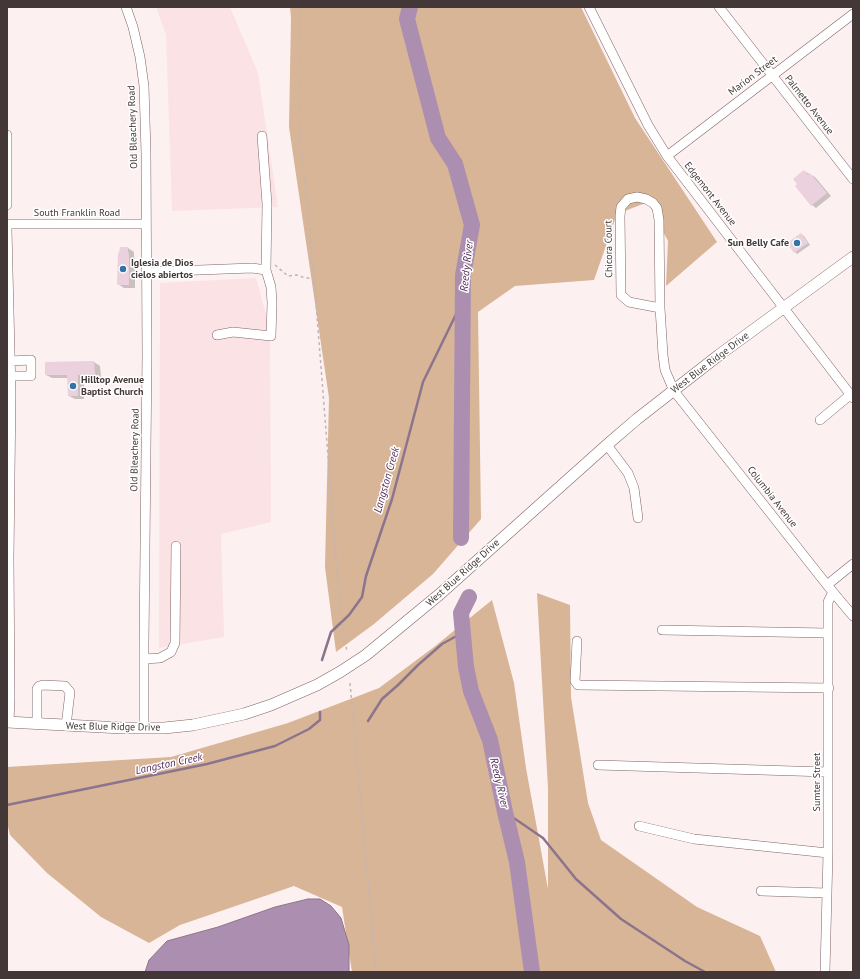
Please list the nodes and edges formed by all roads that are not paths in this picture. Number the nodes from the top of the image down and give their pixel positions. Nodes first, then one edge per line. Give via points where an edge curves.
1 (126, 7) edge
2 (589, 7) edge
3 (719, 7) edge
4 (853, 14) edge
5 (772, 76) junction
6 (7, 135) edge
7 (262, 136) dead end
8 (667, 156) junction
9 (853, 179) edge
10 (7, 205) edge
11 (7, 224) edge
12 (146, 224) junction
13 (7, 229) edge
14 (853, 257) edge
15 (266, 270) junction
16 (147, 272) junction
17 (660, 308) junction
18 (784, 309) junction
19 (217, 335) dead end
20 (10, 360) junction
21 (10, 376) junction
22 (674, 391) junction
23 (852, 396) edge
24 (820, 420) dead end
25 (607, 445) junction
26 (638, 518) dead end
27 (176, 546) dead end
28 (8, 558) edge
29 (853, 564) edge
30 (830, 589) junction
31 (853, 616) edge
32 (662, 630) dead end
33 (828, 633) junction
34 (577, 641) dead end
35 (144, 659) junction
36 (829, 688) junction
37 (8, 722) edge
38 (37, 724) junction
39 (66, 726) junction
40 (144, 728) junction
41 (598, 765) dead end
42 (827, 772) junction
43 (640, 826) dead end
44 (828, 853) junction
45 (762, 891) dead end
46 (827, 892) junction
47 (825, 972) edge

1 - 12 street, Old Bleachery Road via 140,57 144,86
2 - 8 street, Edgemont Avenue via 641,111
3 - 5 street, Palmetto Avenue
4 - 5 street, Marion Street
5 - 8 street, Marion Street
5 - 9 street, Palmetto Avenue
6 - 10 street
7 - 15 street via 267,204
8 - 18 street, Edgemont Avenue
11 - 12 street, South Franklin Road
12 - 16 street, Old Bleachery Road
13 - 20 street
14 - 18 main road, West Blue Ridge Drive
15 - 16 street via 252,268
15 - 19 street via 271,287 271,336 233,332
16 - 35 street, Old Bleachery Road
17 - 17 street, Chicora Court via 657,208 646,199 628,199 621,207 620,216 622,295 629,302
17 - 22 street, Chicora Court via 665,370
18 - 22 main road, West Blue Ridge Drive
18 - 23 street, Edgemont Avenue
20 - 21 street
20 - 21 street via 31,360 31,376
21 - 28 street
22 - 25 main road, West Blue Ridge Drive
22 - 30 street, Columbia Avenue
23 - 24 street
25 - 26 street via 628,472 634,488
25 - 40 main road, West Blue Ridge Drive via 440,594 366,655 340,672 296,695 244,714 193,725
27 - 35 street via 175,643 171,652 160,658
28 - 37 street
29 - 30 street
30 - 31 street, Columbia Avenue
30 - 33 street, Sumter Street
32 - 33 street
33 - 36 street, Sumter Street
34 - 36 street via 575,681 578,685
35 - 40 street, Old Bleachery Road
36 - 42 street, Sumter Street
37 - 38 main road, West Blue Ridge Drive
38 - 39 main road, West Blue Ridge Drive
38 - 39 street via 39,686 65,686 70,692
39 - 40 main road, West Blue Ridge Drive
41 - 42 street
42 - 44 street, Sumter Street
43 - 44 street via 694,839
44 - 46 street, Sumter Street
45 - 46 street
46 - 47 street, Sumter Street

